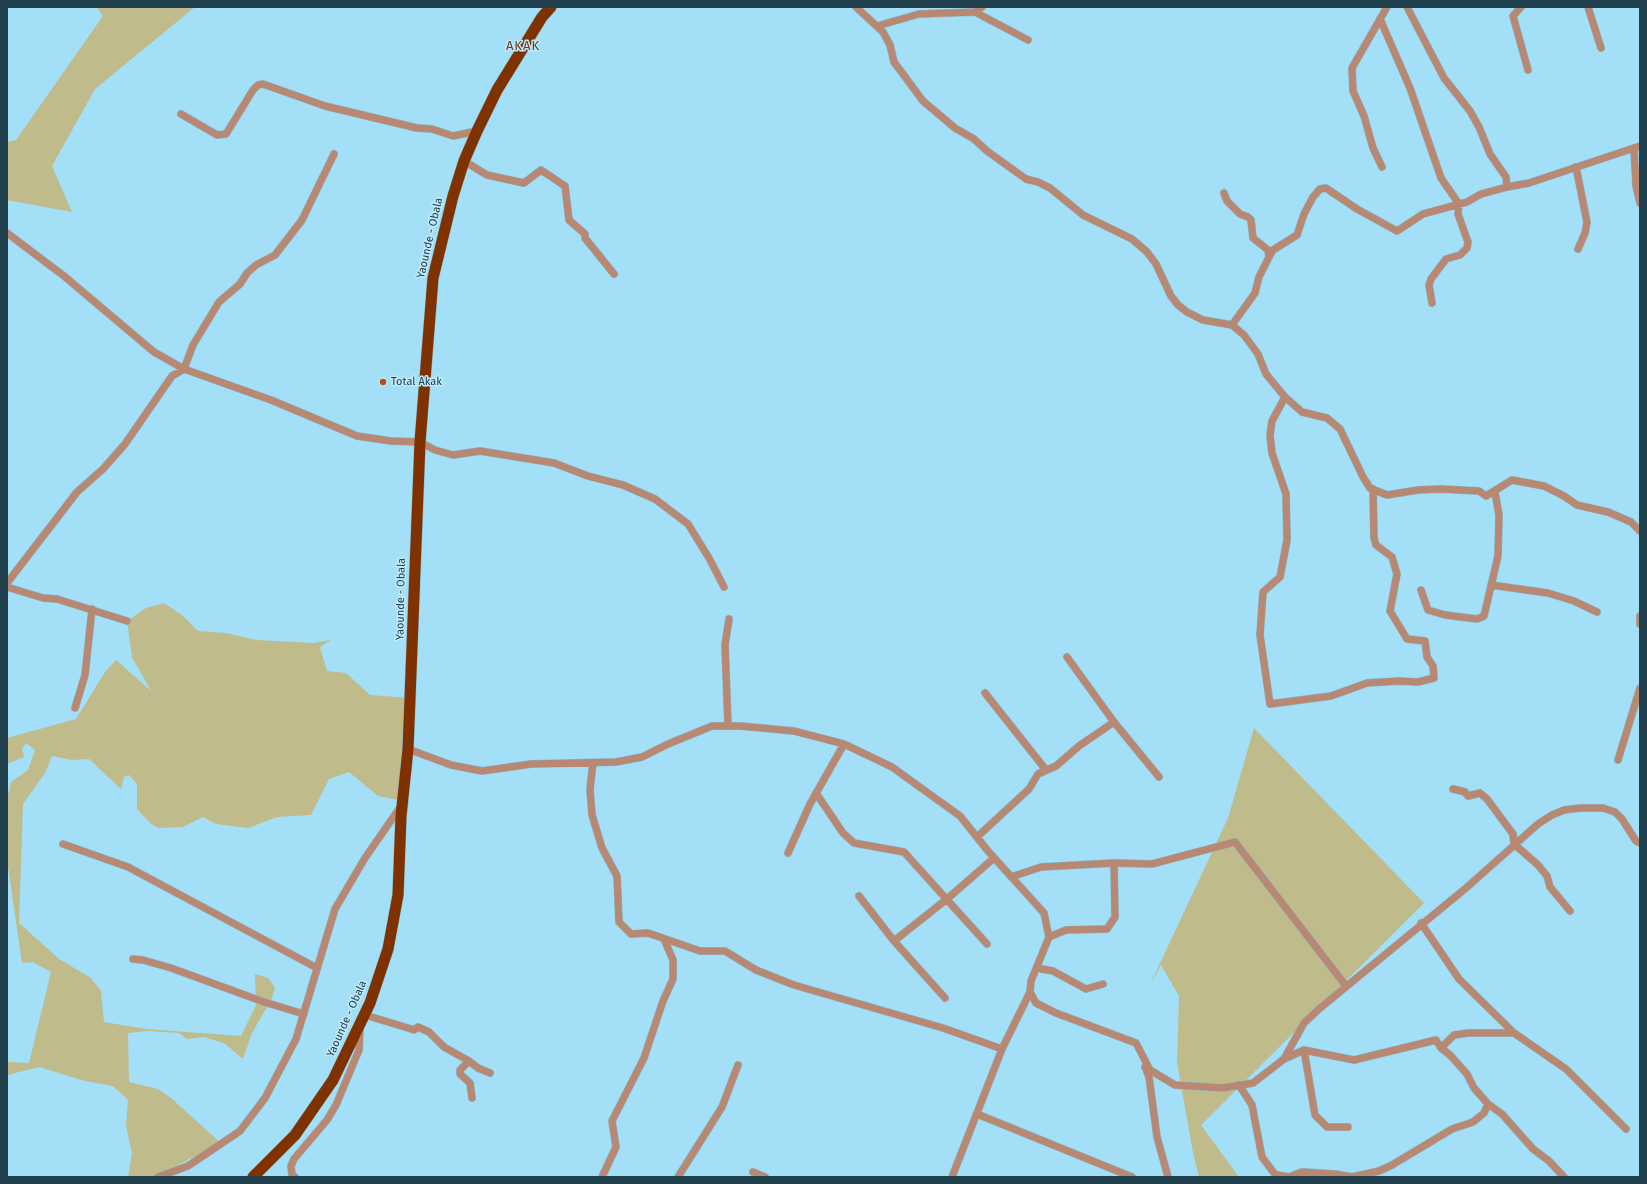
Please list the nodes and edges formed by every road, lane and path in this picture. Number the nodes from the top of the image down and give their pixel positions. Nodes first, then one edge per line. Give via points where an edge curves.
1 (550, 7) edge
2 (856, 7) edge
3 (982, 7) edge
4 (1387, 7) edge
5 (1407, 7) edge
6 (1521, 7) edge
7 (1588, 7) edge
8 (975, 12) junction
9 (1380, 18) junction
10 (877, 26) junction
11 (1028, 40) dead end
12 (1601, 48) dead end
13 (1528, 70) dead end
14 (181, 114) dead end
15 (477, 131) junction
16 (1637, 147) edge
17 (334, 154) dead end
18 (464, 161) junction
19 (1382, 167) dead end
20 (1576, 167) junction
21 (1507, 187) junction
22 (1224, 193) dead end
23 (1640, 203) edge
24 (1459, 204) junction
25 (8, 236) edge
26 (1578, 249) dead end
27 (1269, 257) junction
28 (614, 274) dead end
29 (1432, 303) dead end
30 (1232, 325) junction
31 (184, 369) junction
32 (1285, 397) junction
33 (420, 442) junction
34 (1373, 489) junction
35 (1495, 492) junction
36 (1640, 531) edge
37 (7, 583) edge
38 (1491, 585) junction
39 (7, 587) edge
40 (724, 587) dead end
41 (1421, 590) dead end
42 (92, 609) junction
43 (1597, 612) dead end
44 (1640, 616) edge
45 (728, 619) dead end
46 (127, 621) dead end
47 (1640, 624) edge
48 (1067, 657) dead end
49 (1640, 688) edge
50 (985, 693) dead end
51 (75, 708) dead end
52 (1114, 722) junction
53 (728, 726) junction
54 (844, 744) junction
55 (408, 749) junction
56 (1618, 760) dead end
57 (593, 763) junction
58 (1046, 770) junction
59 (1159, 777) dead end
60 (1452, 789) dead end
61 (816, 793) junction
62 (402, 804) junction
63 (977, 837) junction
64 (1640, 843) edge
65 (63, 844) dead end
66 (1514, 844) junction
67 (788, 853) dead end
68 (994, 858) junction
69 (1114, 863) junction
70 (1011, 877) junction
71 (859, 896) dead end
72 (946, 899) junction
73 (1570, 911) dead end
74 (1421, 923) junction
75 (1049, 937) junction
76 (664, 939) junction
77 (894, 942) junction
78 (988, 944) dead end
79 (132, 959) dead end
80 (316, 968) junction
81 (1037, 968) junction
82 (1103, 984) dead end
83 (1346, 986) junction
84 (1030, 992) junction
85 (945, 998) dead end
86 (304, 1014) junction
87 (365, 1015) junction
88 (360, 1026) junction
89 (1514, 1033) junction
90 (1441, 1048) junction
91 (1002, 1049) junction
92 (1304, 1050) junction
93 (1143, 1059) junction
94 (1284, 1059) junction
95 (469, 1061) junction
96 (738, 1065) dead end
97 (490, 1073) dead end
98 (1239, 1085) junction
99 (472, 1098) dead end
100 (1488, 1104) junction
101 (977, 1114) junction
102 (1348, 1127) dead end
103 (1626, 1129) dead end
104 (753, 1172) dead end
105 (1277, 1176) edge
106 (158, 1177) edge
107 (253, 1177) edge
108 (295, 1177) edge
109 (602, 1177) edge
110 (678, 1177) edge
111 (765, 1177) edge
112 (952, 1177) edge
113 (1132, 1177) edge
114 (1168, 1177) edge
115 (1564, 1177) edge

1 - 15 highway, Yaounde - Obala via 497,90
2 - 10 street
3 - 8 street
4 - 9 street
5 - 21 street via 1444,78 1479,127 1490,154 1506,177
6 - 13 street via 1513,16
7 - 12 street
8 - 10 street via 919,14
8 - 11 street
9 - 19 street via 1352,68 1353,91
9 - 24 street via 1410,88 1441,178
10 - 30 street via 884,32 890,44 894,62 923,101 955,128 974,139 986,151 1026,179 1050,188 1083,215 1132,239 1147,252 1156,264 1171,296 1187,312 1203,320
14 - 15 street via 217,134 226,134 254,90 263,84 325,106 417,128 432,129 454,136
15 - 18 highway, Yaounde - Obala
16 - 20 street
16 - 23 street via 1636,186
17 - 31 street via 302,220 275,255 256,265 240,284 219,302 193,345
18 - 28 street via 487,175 524,183 541,170 564,186 570,220 585,234 585,238
18 - 33 highway, Yaounde - Obala via 433,278
20 - 21 street via 1529,183
20 - 26 street via 1586,222 1585,233
21 - 24 street via 1481,194
22 - 27 street via 1227,201 1240,214 1251,220 1253,238 1268,250
24 - 27 street via 1423,214 1397,231 1326,188 1320,189 1304,214 1297,235 1273,250
24 - 29 street via 1458,214 1468,242 1467,248 1460,255 1446,259 1431,279 1429,285
25 - 31 street via 64,276 154,352
27 - 30 street via 1259,277 1255,293
30 - 32 street via 1244,335 1258,354 1266,374
31 - 33 street via 271,400 358,436
31 - 37 street via 172,376 125,444 103,469 77,492
32 - 34 street via 1302,412 1327,418 1340,429 1363,477
32 - 34 street via 1272,421 1270,435 1272,454 1286,494 1287,540 1280,577 1263,592 1260,635 1270,704 1332,696 1367,683 1418,682 1434,678 1425,641 1407,639 1390,611 1396,574 1392,557 1376,545 1374,538
33 - 40 street via 453,455 480,451 554,463 588,476 623,485 655,499 688,524
33 - 55 highway, Yaounde - Obala
34 - 35 street via 1387,495 1441,489 1479,491 1486,496
35 - 36 street via 1512,480 1544,486 1576,505 1608,512 1631,522
35 - 38 street via 1499,515 1498,556
38 - 41 street via 1484,616 1477,619 1428,610
38 - 43 street via 1548,593
39 - 42 street
42 - 46 street
42 - 51 street via 85,676
44 - 47 street
45 - 53 street via 725,645
48 - 52 street
49 - 56 street
50 - 58 street
52 - 58 street via 1079,746 1056,766
52 - 59 street
53 - 54 street via 794,731
53 - 57 street via 712,726 642,757
54 - 61 street
54 - 63 street via 892,767 960,816
55 - 57 street via 451,766 482,771 531,764
55 - 62 highway, Yaounde - Obala
57 - 76 street via 590,789 592,815 602,848 617,876 619,922 632,934 648,933
58 - 63 street via 1038,774 1029,789
60 - 66 street via 1465,792 1468,796 1480,793 1487,799 1513,834
61 - 67 street
61 - 72 street via 843,833 854,843 904,852
62 - 80 street via 365,858 335,909
62 - 87 highway, Yaounde - Obala via 398,895 388,949
63 - 68 street
64 - 66 street via 1616,812 1603,808 1580,808 1564,810 1552,816
65 - 80 street via 128,867
66 - 73 street via 1538,865 1547,876 1550,887
66 - 74 street via 1466,888
68 - 70 street
68 - 72 street
69 - 70 street via 1041,867
69 - 75 street via 1116,917 1107,929 1066,930
69 - 83 street via 1152,864 1236,842
70 - 75 street via 1044,913
71 - 77 street
72 - 77 street
72 - 78 street
74 - 83 street
74 - 89 street via 1459,980
75 - 81 street
76 - 91 street via 700,950 725,951 756,970 794,985 943,1028
76 - 109 street via 673,960 673,979 644,1058 612,1121 616,1147
77 - 85 street
79 - 86 street via 171,968
80 - 86 street
81 - 82 street via 1054,971 1086,989
81 - 84 street via 1031,981
83 - 94 street via 1304,1023
84 - 91 street
84 - 93 street via 1036,1003 1056,1013 1136,1042
86 - 106 street via 296,1039 265,1098 240,1131 188,1166
87 - 88 highway, Yaounde - Obala
87 - 95 street via 414,1030 418,1027
88 - 107 highway, Yaounde - Obala via 333,1080 295,1135
88 - 108 street via 359,1050 336,1105 327,1120 294,1159 291,1166 292,1175
89 - 90 street via 1454,1035
89 - 103 street via 1566,1069
90 - 92 street via 1436,1040 1354,1060
90 - 100 street via 1467,1074 1474,1088
91 - 101 street
92 - 94 street
92 - 102 street via 1316,1115 1327,1127
93 - 98 street via 1150,1070 1175,1086 1223,1088
93 - 114 street via 1149,1077 1157,1137
94 - 98 street via 1253,1083
95 - 97 street
95 - 99 street via 460,1070 460,1074 470,1083
96 - 110 street via 722,1107
98 - 105 street via 1252,1105 1262,1157
100 - 105 street via 1484,1113 1473,1122 1452,1129 1379,1171 1352,1177 1302,1172 1289,1177
100 - 115 street via 1502,1114 1533,1149
101 - 112 street
101 - 113 street
104 - 111 street

